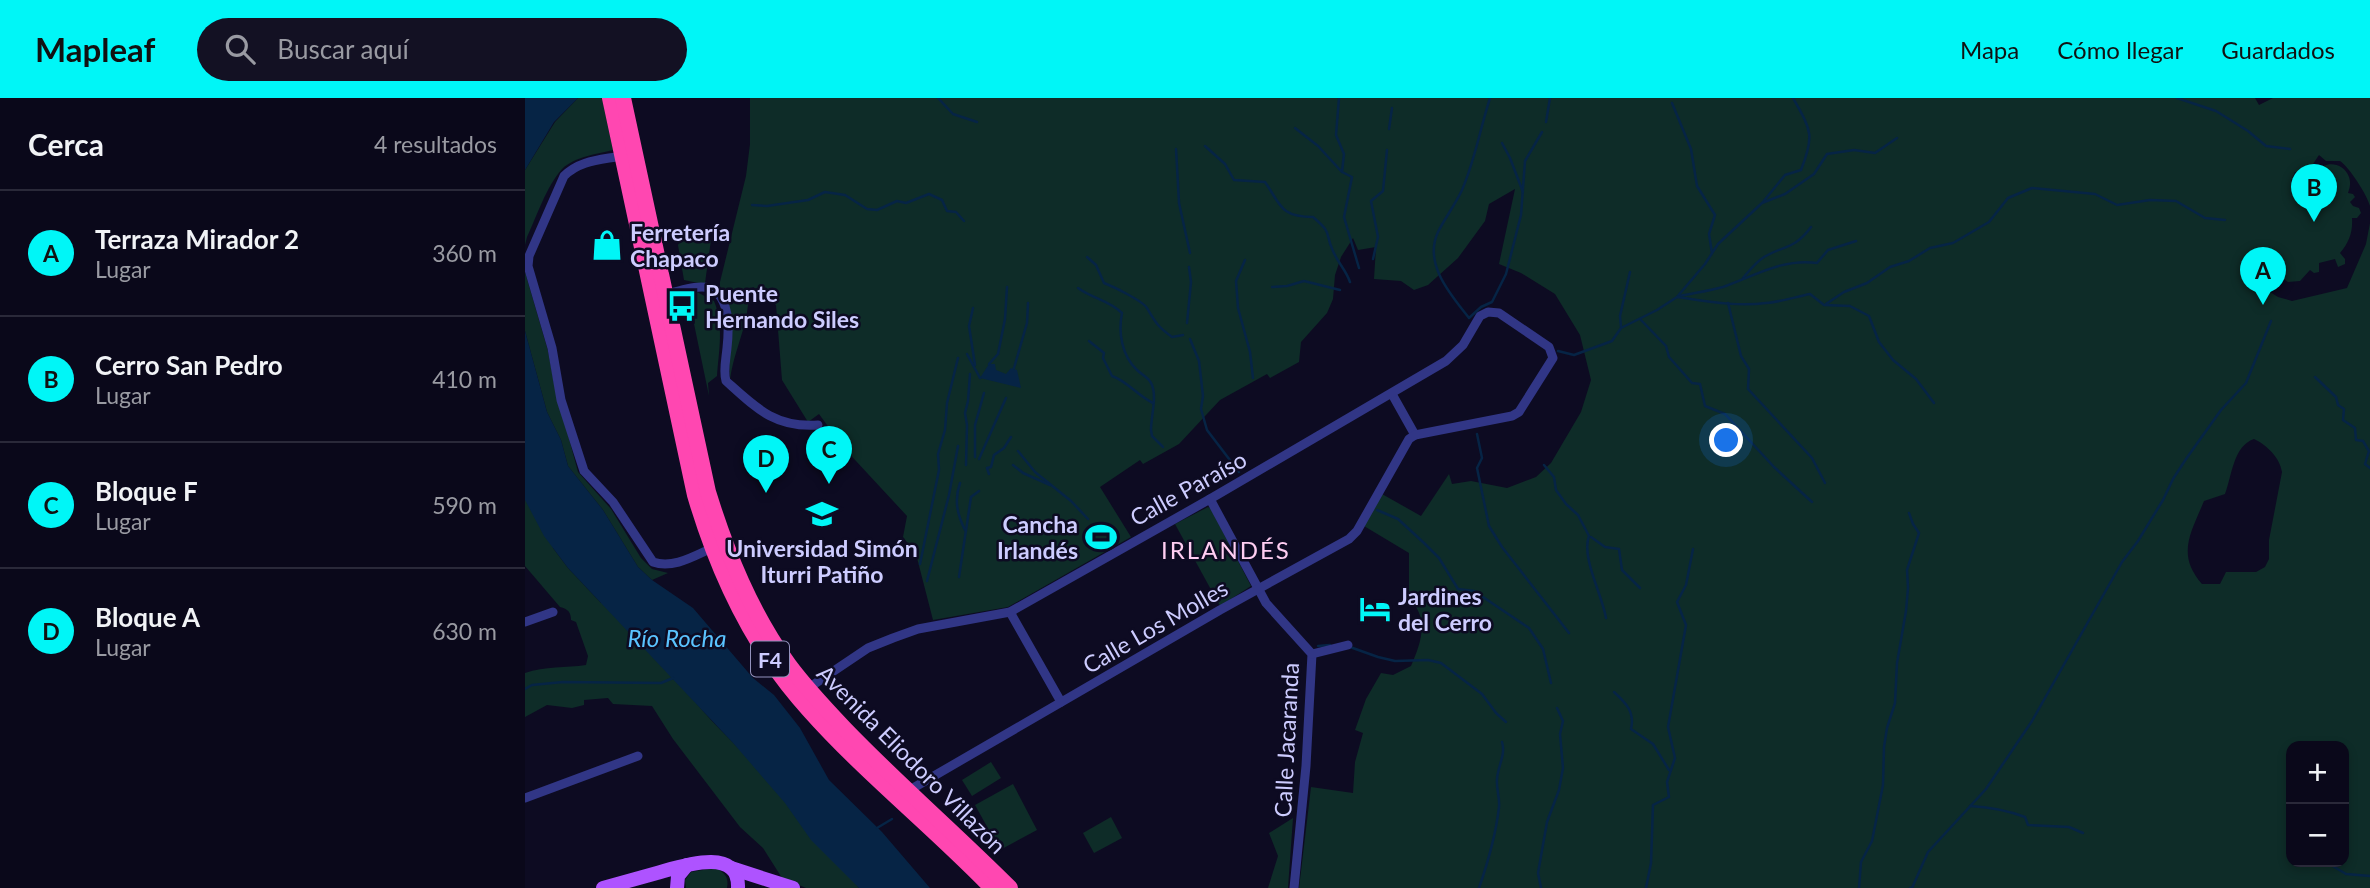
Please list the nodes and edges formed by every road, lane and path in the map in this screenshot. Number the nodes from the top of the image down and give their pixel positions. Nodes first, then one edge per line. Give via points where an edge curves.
1 (610, 98) edge
2 (623, 98) edge
3 (621, 156) junction
4 (665, 294) junction
5 (1392, 394) junction
6 (818, 425) dead end
7 (1415, 435) junction
8 (1210, 499) junction
9 (712, 548) junction
10 (1259, 589) junction
11 (553, 612) dead end
12 (1010, 612) junction
13 (525, 622) edge
14 (1348, 645) dead end
15 (1312, 654) junction
16 (807, 689) junction
17 (1061, 702) junction
18 (638, 756) dead end
19 (908, 791) junction
20 (525, 798) edge
21 (687, 865) junction
22 (730, 868) junction
23 (603, 888) edge
24 (677, 888) edge
25 (738, 888) edge
26 (793, 888) edge
27 (990, 888) edge
28 (1010, 888) edge
29 (1294, 888) edge

1 - 3 highway, Avenida Eliodoro Villazón / F4
2 - 4 highway, Avenida Eliodoro Villazón / F4
3 - 9 highway, Avenida Eliodoro Villazón / F4 via 695,495
3 - 9 street via 587,162 564,176 528,266 584,471 613,502 653,562 673,564
4 - 6 street via 701,288 719,295 727,311 729,335 726,381 767,416 793,425
4 - 16 highway, Avenida Eliodoro Villazón / F4 via 720,532 767,633
5 - 7 street
5 - 7 street, Calle Paraíso via 1446,361 1488,312 1499,313 1549,347 1553,358 1519,412
5 - 8 street, Calle Paraíso
7 - 10 street, Calle Los Molles via 1349,539
8 - 10 street, Calle Jacaranda
8 - 12 street, Calle Paraíso
9 - 27 highway, Avenida Eliodoro Villazón / F4 via 753,632 807,708
10 - 15 street, Calle Jacaranda
10 - 17 street, Calle Los Molles
11 - 13 street
12 - 16 street, Calle Paraíso via 893,638 868,648
12 - 17 street
14 - 15 street
15 - 29 street, Calle Jacaranda
16 - 19 highway, Avenida Eliodoro Villazón / F4
17 - 19 street, Calle Los Molles
18 - 20 street
19 - 28 highway, Avenida Eliodoro Villazón / F4
21 - 22 main road via 718,863
21 - 23 main road
21 - 24 main road via 678,876
22 - 25 main road
22 - 26 main road

